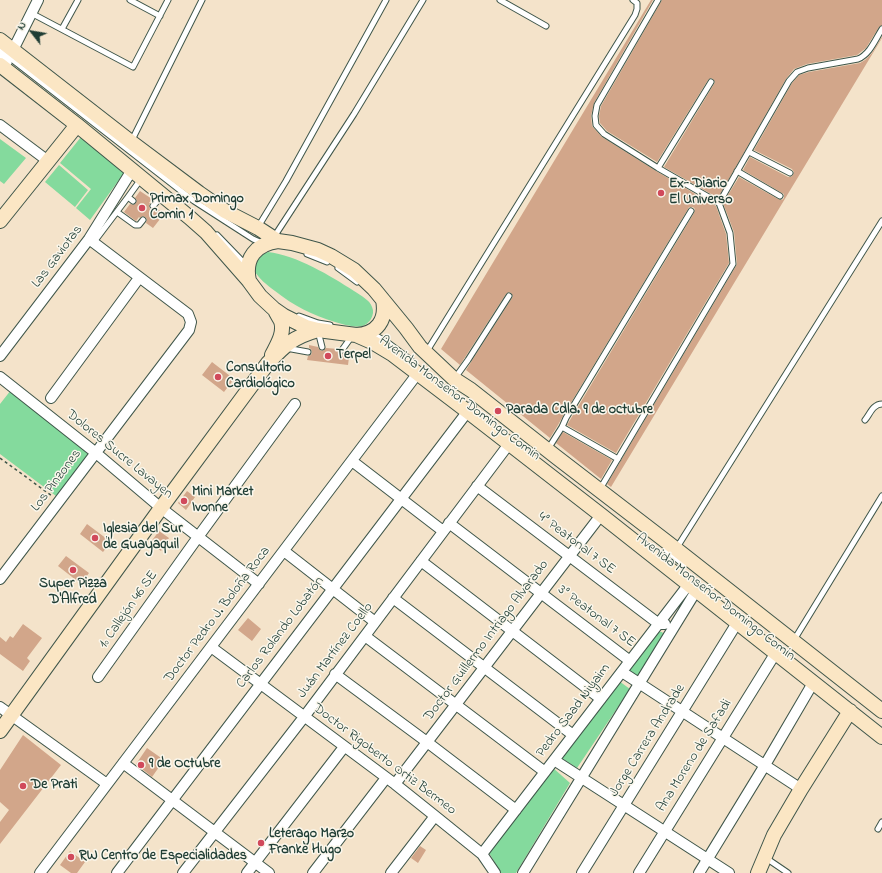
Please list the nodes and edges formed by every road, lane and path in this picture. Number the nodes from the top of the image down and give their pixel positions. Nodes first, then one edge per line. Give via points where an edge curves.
1 (38, 0) edge
2 (78, 0) edge
3 (130, 0) edge
4 (168, 0) edge
5 (202, 0) edge
6 (386, 0) edge
7 (423, 0) edge
8 (500, 0) edge
9 (633, 0) edge
10 (658, 0) edge
11 (31, 13) junction
12 (160, 16) junction
13 (546, 26) dead end
14 (62, 29) junction
15 (882, 29) edge
16 (0, 40) edge
17 (6, 50) edge
18 (0, 56) edge
19 (0, 65) edge
20 (31, 82) dead end
21 (711, 82) dead end
22 (50, 96) dead end
23 (0, 125) edge
24 (77, 125) junction
25 (131, 142) junction
26 (749, 152) junction
27 (48, 161) junction
28 (658, 168) junction
29 (135, 170) junction
30 (738, 171) junction
31 (790, 173) dead end
32 (162, 195) junction
33 (780, 196) dead end
34 (719, 203) junction
35 (153, 206) dead end
36 (691, 211) dead end
37 (117, 212) junction
38 (143, 220) dead end
39 (0, 221) edge
40 (882, 221) edge
41 (258, 228) junction
42 (215, 233) dead end
43 (92, 240) junction
44 (274, 242) junction
45 (303, 253) dead end
46 (248, 266) junction
47 (139, 278) junction
48 (255, 284) junction
49 (360, 285) dead end
50 (509, 296) dead end
51 (277, 306) junction
52 (385, 308) junction
53 (293, 314) dead end
54 (333, 325) dead end
55 (318, 330) junction
56 (370, 332) junction
57 (355, 333) junction
58 (409, 342) dead end
59 (322, 347) dead end
60 (283, 348) junction
61 (342, 350) dead end
62 (308, 352) dead end
63 (424, 355) junction
64 (0, 356) edge
65 (268, 363) junction
66 (417, 368) junction
67 (436, 370) dead end
68 (0, 377) edge
69 (454, 379) junction
70 (51, 398) dead end
71 (294, 404) dead end
72 (882, 404) edge
73 (468, 407) junction
74 (866, 420) dead end
75 (562, 427) junction
76 (509, 444) junction
77 (547, 450) junction
78 (96, 453) junction
79 (0, 458) edge
80 (618, 459) junction
81 (352, 461) junction
82 (561, 468) dead end
83 (477, 486) junction
84 (600, 490) junction
85 (882, 496) edge
86 (400, 499) junction
87 (59, 501) junction
88 (161, 508) junction
89 (601, 515) junction
90 (449, 523) junction
91 (443, 532) junction
92 (198, 537) junction
93 (662, 547) dead end
94 (676, 548) junction
95 (284, 551) junction
96 (569, 556) junction
97 (421, 560) junction
98 (687, 566) dead end
99 (0, 579) edge
100 (259, 584) junction
101 (692, 588) junction
102 (332, 589) junction
103 (541, 593) junction
104 (713, 596) dead end
105 (393, 598) junction
106 (375, 622) junction
107 (737, 623) junction
108 (659, 624) junction
109 (513, 630) junction
110 (672, 631) junction
111 (365, 636) junction
112 (794, 642) junction
113 (211, 647) junction
114 (775, 654) junction
115 (630, 661) junction
116 (484, 668) junction
117 (622, 672) junction
118 (335, 674) junction
119 (98, 677) dead end
120 (639, 683) junction
121 (813, 683) junction
122 (260, 684) junction
123 (601, 699) junction
124 (456, 705) junction
125 (0, 707) edge
126 (882, 711) edge
127 (682, 712) junction
128 (850, 712) junction
129 (12, 716) junction
130 (304, 717) junction
131 (0, 731) edge
132 (573, 735) junction
133 (882, 737) edge
134 (723, 738) junction
135 (427, 742) junction
136 (344, 746) junction
137 (554, 760) junction
138 (123, 763) junction
139 (765, 766) junction
140 (545, 772) junction
141 (581, 778) junction
142 (390, 781) junction
143 (107, 784) junction
144 (801, 789) junction
145 (172, 800) junction
146 (624, 805) junction
147 (516, 810) junction
148 (435, 816) junction
149 (882, 822) edge
150 (878, 829) dead end
151 (215, 832) junction
152 (665, 832) junction
153 (482, 854) junction
154 (765, 858) junction
155 (707, 859) junction
156 (255, 862) junction
157 (40, 873) edge
158 (117, 873) edge
159 (183, 873) edge
160 (247, 873) edge
161 (269, 873) edge
162 (312, 873) edge
163 (391, 873) edge
164 (495, 873) edge
165 (523, 873) edge
166 (582, 873) edge
167 (639, 873) edge
168 (699, 873) edge
169 (729, 873) edge
170 (758, 873) edge
171 (788, 873) edge

1 - 11 street
2 - 14 lane
3 - 12 lane
4 - 12 lane
5 - 25 lane
6 - 41 lane
7 - 44 lane
8 - 13 lane
9 - 63 lane via 637,3 635,15
10 - 28 lane via 597,105 595,116 596,125 604,134
11 - 14 lane
11 - 17 street
12 - 14 lane via 133,67
15 - 26 lane via 863,57 796,72
16 - 17 main road, Avenida Monseñor Domingo Comin
17 - 25 main road, Avenida Monseñor Domingo Comin
17 - 44 lane, Avenida Monseñor Domingo Comin via 194,201 253,238
18 - 20 lane
19 - 24 main road, Avenida Monseñor Domingo Comin
21 - 28 lane
22 - 29 lane, Avenida Monseñor Domingo Comin
23 - 27 street
24 - 27 main road
24 - 29 main road, Avenida Monseñor Domingo Comin
25 - 41 main road, Avenida Monseñor Domingo Comin via 225,211
26 - 30 lane
26 - 31 lane
27 - 39 main road
28 - 34 lane
29 - 32 main road, Avenida Monseñor Domingo Comin
29 - 37 lane via 130,199
29 - 43 street, Las Gaviotas
30 - 33 lane
30 - 34 lane
32 - 35 lane
32 - 48 main road, Avenida Monseñor Domingo Comin via 206,232
34 - 80 lane via 730,233 732,264
36 - 75 lane
37 - 38 lane via 135,225
37 - 43 lane
40 - 94 lane
41 - 44 main road, Avenida Monseñor Domingo Comin
42 - 46 lane
43 - 47 street
43 - 64 street, Las Gaviotas
44 - 46 main road via 258,248
44 - 52 main road, Avenida Monseñor Domingo Comin via 305,246 331,256 364,279
45 - 49 lane via 326,261
46 - 48 main road via 247,274
47 - 70 street
47 - 78 street, Los Pinzones via 188,314 191,322 189,330
48 - 51 main road, Avenida Monseñor Domingo Comin via 260,296
50 - 69 lane
51 - 55 main road, Avenida Monseñor Domingo Comin via 284,316
51 - 65 main road via 281,335
52 - 56 main road via 381,322
52 - 63 main road, Avenida Monseñor Domingo Comin
53 - 54 lane via 318,323
55 - 57 main road, Avenida Monseñor Domingo Comin
55 - 59 lane
55 - 60 main road via 293,340
56 - 57 main road via 363,335
56 - 66 lane, Avenida Monseñor Domingo Comin via 387,342
57 - 61 lane
57 - 66 main road, Avenida Monseñor Domingo Comin
58 - 63 lane, Avenida Monseñor Domingo Comin
60 - 62 lane
60 - 65 main road
63 - 69 main road, Avenida Monseñor Domingo Comin
65 - 88 main road
66 - 73 main road, Avenida Monseñor Domingo Comin
66 - 81 street, Doctor Pedro J. Boloña Roca
67 - 82 lane, Avenida Monseñor Domingo Comin
68 - 78 street, Dolores Sucre Lavayen
69 - 77 main road, Avenida Monseñor Domingo Comin
71 - 92 street, 1º Callejón 46 SE
72 - 74 lane via 875,406
73 - 76 main road, Avenida Monseñor Domingo Comin
73 - 86 street, Carlos Rolando Lobatón
73 - 104 lane, Avenida Monseñor Domingo Comin
75 - 77 lane
75 - 80 lane
76 - 83 street, Juán Martínez Coello
76 - 89 main road, Avenida Monseñor Domingo Comin
77 - 84 main road, Avenida Monseñor Domingo Comin
78 - 87 street, Los Pinzones
78 - 88 street, Dolores Sucre Lavayen
79 - 87 path
80 - 84 lane
81 - 86 street
81 - 95 street, Doctor Pedro J. Boloña Roca
83 - 90 street, Juán Martínez Coello
83 - 96 street, 4° Peatonal 7 SE
84 - 94 main road, Avenida Monseñor Domingo Comin
85 - 112 lane
86 - 91 street
86 - 102 street, Carlos Rolando Lobatón
87 - 99 street, Los Pinzones
88 - 92 street, Dolores Sucre Lavayen
88 - 129 main road
89 - 96 street, Doctor Guillermo Intriago Alvarado
89 - 101 main road, Avenida Monseñor Domingo Comin
90 - 91 street, Juán Martínez Coello
90 - 103 street, 3° Peatonal 7 SE
91 - 97 street, Juán Martínez Coello
92 - 100 street, Dolores Sucre Lavayen
92 - 119 street, 1º Callejón 46 SE
93 - 98 lane, Avenida Monseñor Domingo Comin
94 - 112 main road, Avenida Monseñor Domingo Comin
95 - 100 street, Doctor Pedro J. Boloña Roca
95 - 102 street
96 - 103 street, Doctor Guillermo Intriago Alvarado
96 - 108 street, 4° Peatonal 7 SE
97 - 105 street, Juán Martínez Coello
97 - 109 street
100 - 113 street, Doctor Pedro J. Boloña Roca
101 - 107 main road, Avenida Monseñor Domingo Comin
101 - 108 street, Pedro Saad Niyaim
101 - 110 street
102 - 106 street
102 - 122 street, Carlos Rolando Lobatón
103 - 109 street, Doctor Guillermo Intriago Alvarado
103 - 115 street, 3° Peatonal 7 SE
105 - 106 street, Juán Martínez Coello
105 - 116 street
106 - 111 street, Juán Martínez Coello
107 - 114 main road, Avenida Monseñor Domingo Comin
107 - 127 street, Jorge Carrera Andrade
108 - 110 street, 4° Peatonal 7 SE via 665,624
108 - 115 street, Pedro Saad Niyaim
109 - 116 street, Doctor Guillermo Intriago Alvarado
109 - 123 street
110 - 120 street
111 - 118 street, Juán Martínez Coello
111 - 124 street
112 - 126 main road, Avenida Monseñor Domingo Comin
113 - 122 street, Doctor Rigoberto Ortiz Bermeo
113 - 138 street, Doctor Pedro J. Boloña Roca
114 - 121 main road, Avenida Monseñor Domingo Comin
114 - 134 street, Ana Moreno de Safadi
115 - 117 street, Pedro Saad Niyaim
116 - 124 street, Doctor Guillermo Intriago Alvarado
116 - 132 street
117 - 120 street
117 - 123 street, Pedro Saad Niyaim
118 - 130 street, Juán Martínez Coello
118 - 135 street
120 - 127 street
120 - 141 street
121 - 128 main road, Avenida Monseñor Domingo Comin
121 - 139 street
122 - 130 street, Doctor Rigoberto Ortiz Bermeo
122 - 145 street, Carlos Rolando Lobatón
123 - 132 street, Pedro Saad Niyaim
124 - 135 street, Doctor Guillermo Intriago Alvarado
124 - 140 street
125 - 129 street
127 - 134 street
127 - 146 street, Jorge Carrera Andrade
128 - 133 main road, Avenida Monseñor Domingo Comin
128 - 144 main road
129 - 131 main road
129 - 143 street
130 - 136 street, Doctor Rigoberto Ortiz Bermeo
130 - 151 street, Juán Martínez Coello
132 - 137 street, Pedro Saad Niyaim
134 - 139 street
134 - 152 street, Ana Moreno de Safadi
135 - 142 street, Doctor Guillermo Intriago Alvarado
135 - 147 street
136 - 142 street, Doctor Rigoberto Ortiz Bermeo
136 - 156 street
137 - 140 street, Pedro Saad Niyaim
137 - 141 street
138 - 143 street, Doctor Pedro J. Boloña Roca
138 - 145 street
139 - 144 street
139 - 155 street
140 - 147 street, Pedro Saad Niyaim
141 - 146 street
141 - 165 street
142 - 148 street, Doctor Rigoberto Ortiz Bermeo
142 - 162 street, Doctor Guillermo Intriago Alvarado
143 - 157 street, Doctor Pedro J. Boloña Roca
144 - 154 main road via 774,836
145 - 151 street
145 - 158 street, Carlos Rolando Lobatón
146 - 152 street
146 - 166 street, Jorge Carrera Andrade
147 - 153 street, Pedro Saad Niyaim
148 - 153 street, Doctor Rigoberto Ortiz Bermeo
148 - 163 street
149 - 150 lane
151 - 156 street
151 - 159 street, Juán Martínez Coello
152 - 155 street
152 - 167 street, Ana Moreno de Safadi
153 - 164 street, Doctor Rigoberto Ortiz Bermeo
154 - 170 main road
154 - 171 lane
155 - 168 street
155 - 169 street
156 - 160 street
156 - 161 street

